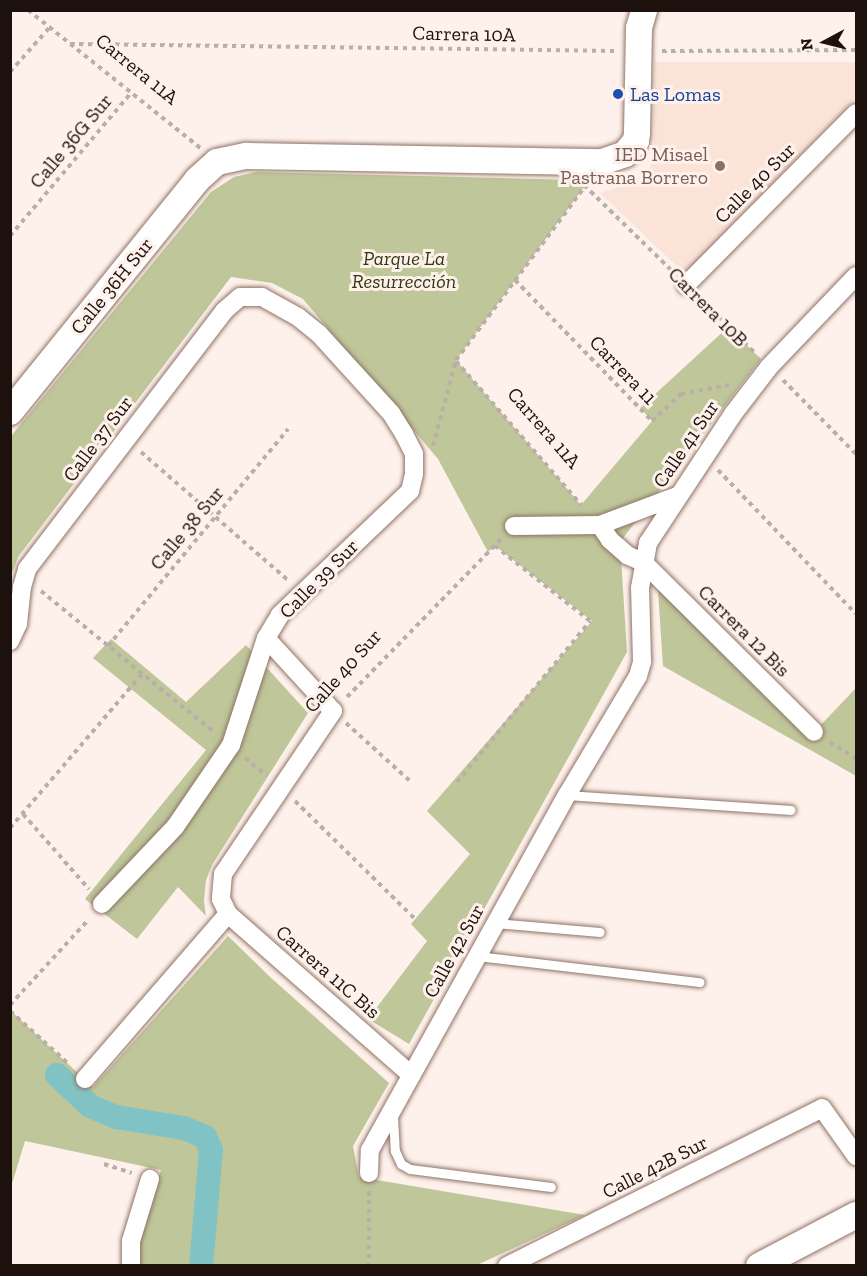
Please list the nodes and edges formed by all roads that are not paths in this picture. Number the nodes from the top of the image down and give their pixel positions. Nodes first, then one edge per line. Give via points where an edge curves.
1 (638, 25) edge
2 (856, 113) edge
3 (856, 276) edge
4 (686, 285) road end
5 (10, 412) edge
6 (414, 454) joint
7 (677, 496) junction
8 (600, 525) junction
9 (514, 526) road end
10 (643, 562) junction
11 (266, 638) junction
12 (10, 641) edge
13 (638, 676) joint
14 (814, 732) road end
15 (567, 795) junction
16 (790, 810) dead end
17 (102, 904) road end
18 (225, 907) junction
19 (495, 923) junction
20 (600, 932) dead end
21 (477, 956) junction
22 (699, 982) dead end
23 (411, 1075) junction
24 (85, 1079) road end
25 (392, 1109) junction
26 (856, 1156) edge
27 (369, 1173) road end
28 (150, 1179) road end
29 (551, 1186) dead end
30 (856, 1215) edge
31 (131, 1266) edge
32 (507, 1266) edge
33 (759, 1266) edge

1 - 5 street, Calle 36H Sur via 636,141 625,154 602,162 246,156 217,162 197,180
2 - 4 street, Calle 40 Sur
3 - 7 street, Calle 41 Sur via 764,373
6 - 11 street, Calle 39 Sur via 410,491 302,592 280,615
6 - 12 street, Calle 37 Sur via 391,413 319,334 262,297 251,295 232,303 27,569 18,624
7 - 8 street
7 - 10 street, Calle 41 Sur via 648,543
8 - 9 street
8 - 10 street, Carrera 12 Bis via 627,555
10 - 13 street, Calle 41 Sur via 642,662
10 - 14 street, Carrera 12 Bis
11 - 17 street, Calle 39 Sur via 231,745 175,827
11 - 18 street, Calle 40 Sur via 333,711 223,874
13 - 15 street, Calle 42 Sur
15 - 16 lane
15 - 19 street, Calle 42 Sur
18 - 23 street, Carrera 11C Bis
18 - 24 street
19 - 20 lane
19 - 21 street, Calle 42 Sur
21 - 22 lane
21 - 23 street, Calle 42 Sur
23 - 25 street, Calle 42 Sur
25 - 27 street, Calle 42 Sur via 370,1150
25 - 29 lane via 395,1151 401,1164 410,1169
26 - 32 street, Calle 42B Sur via 822,1108
28 - 31 street via 131,1241
30 - 33 street

